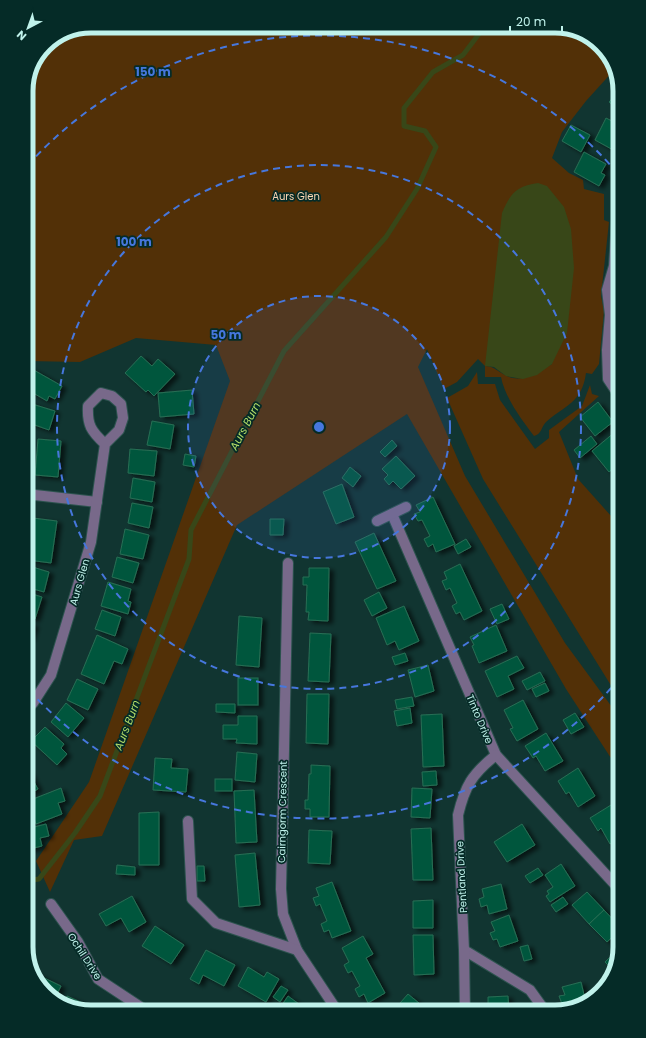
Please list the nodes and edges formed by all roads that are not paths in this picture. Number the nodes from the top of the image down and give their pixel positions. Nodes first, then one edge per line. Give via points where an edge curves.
1 (613, 269) edge
2 (613, 386) edge
3 (105, 444) junction
4 (33, 495) edge
5 (97, 502) junction
6 (406, 507) dead end
7 (392, 514) junction
8 (377, 521) dead end
9 (288, 563) dead end
10 (33, 703) edge
11 (496, 755) junction
12 (188, 821) dead end
13 (613, 882) edge
14 (50, 904) dead end
15 (298, 950) junction
16 (464, 950) junction
17 (137, 1005) edge
18 (333, 1005) edge
19 (465, 1005) edge
20 (541, 1005) edge

1 - 2 street via 607,290 610,315 606,350 608,379
3 - 3 street via 94,434 88,422 88,406 101,393 112,396 121,404 123,418 119,430
3 - 5 street, Aurs Glen
4 - 5 street
5 - 10 street, Aurs Glen via 91,542 51,675
6 - 7 street
7 - 8 street
7 - 11 street, Tinto Drive
9 - 15 street, Cairngorm Crescent via 283,596 281,889 283,914
11 - 13 street, Tinto Drive
11 - 16 street, Pentland Drive via 470,779 458,815
12 - 15 street via 192,899 216,924
14 - 17 street, Ochil Drive via 78,942 98,979
15 - 18 street, Cairngorm Crescent
16 - 19 street, Pentland Drive
16 - 20 street via 530,990

